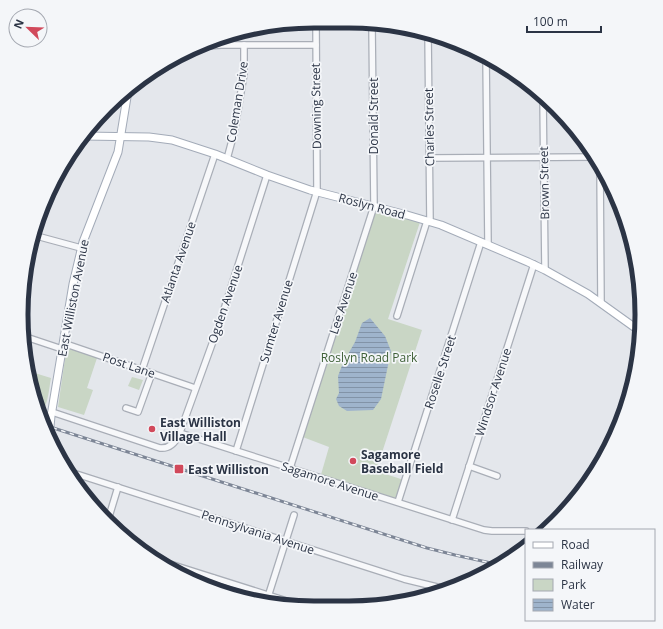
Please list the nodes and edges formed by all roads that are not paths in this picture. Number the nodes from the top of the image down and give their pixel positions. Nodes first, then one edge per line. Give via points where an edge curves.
1 (316, 28) edge
2 (372, 29) edge
3 (428, 39) edge
4 (217, 45) edge
5 (244, 45) junction
6 (316, 45) junction
7 (486, 63) edge
8 (127, 98) edge
9 (543, 105) edge
10 (90, 136) edge
11 (121, 137) junction
12 (214, 154) junction
13 (544, 157) junction
14 (588, 157) edge
15 (430, 158) junction
16 (487, 158) junction
17 (227, 159) junction
18 (267, 175) junction
19 (600, 178) edge
20 (317, 191) junction
21 (374, 206) junction
22 (429, 221) junction
23 (39, 237) edge
24 (484, 243) junction
25 (81, 248) junction
26 (534, 264) junction
27 (546, 270) junction
28 (601, 303) junction
29 (397, 316) dead end
30 (634, 327) edge
31 (29, 337) edge
32 (63, 346) junction
33 (142, 370) junction
34 (152, 373) junction
35 (195, 388) junction
36 (126, 408) dead end
37 (51, 414) junction
38 (49, 421) edge
39 (50, 424) edge
40 (180, 433) junction
41 (236, 451) junction
42 (469, 466) junction
43 (290, 468) junction
44 (76, 474) edge
45 (497, 476) dead end
46 (118, 487) junction
47 (398, 502) junction
48 (110, 514) edge
49 (294, 515) dead end
50 (452, 520) junction
51 (525, 531) edge
52 (286, 540) junction
53 (184, 569) edge
54 (213, 578) junction
55 (212, 582) edge
56 (437, 587) edge
57 (269, 596) junction
58 (279, 599) edge

1 - 6 street, Downing Street
2 - 21 street, Donald Street
3 - 15 street, Charles Street
4 - 5 street
5 - 6 street
5 - 17 street, Coleman Drive via 244,74
6 - 20 street, Downing Street
7 - 16 street, Roselle Street
8 - 11 main road, East Williston Avenue
9 - 13 street, Brown Street
10 - 11 main road, Roslyn Road
11 - 12 main road, Roslyn Road via 172,140
11 - 25 main road, East Williston Avenue via 116,158
12 - 17 main road, Roslyn Road
12 - 33 street, Atlanta Avenue
13 - 14 street
13 - 16 street
13 - 27 street, Brown Street
15 - 16 street
15 - 22 street, Charles Street
16 - 24 street, Roselle Street
17 - 18 main road, Roslyn Road
18 - 20 main road, Roslyn Road
18 - 35 street, Ogden Avenue via 220,322
19 - 28 street
20 - 21 main road, Roslyn Road
20 - 41 street, Sumter Avenue
21 - 22 main road, Roslyn Road
21 - 43 street, Lee Avenue
22 - 24 main road, Roslyn Road
22 - 29 street, Charles Street
23 - 25 street
24 - 26 main road, Roslyn Road
24 - 47 street, Roselle Street
25 - 32 main road, East Williston Avenue
26 - 27 main road, Roslyn Road
26 - 42 street, Windsor Avenue
27 - 28 main road, Roslyn Road
28 - 30 main road, Roslyn Road
31 - 32 street, Post Lane
32 - 33 street, Post Lane
32 - 37 main road, East Williston Avenue
33 - 34 street, Post Lane
34 - 35 street, Post Lane
34 - 36 street via 138,412
35 - 40 street, Ogden Avenue
37 - 38 main road
37 - 39 main road
37 - 40 street via 163,448 174,443
40 - 41 street, Sagamore Avenue
41 - 43 street, Sagamore Avenue
42 - 45 street
42 - 50 street, Windsor Avenue
43 - 47 street, Sagamore Avenue
44 - 46 street, Pennsylvania Avenue
46 - 48 street
46 - 52 street, Pennsylvania Avenue
47 - 50 street, Sagamore Avenue
49 - 52 street
50 - 51 street, Sagamore Avenue via 486,531
52 - 56 street, Pennsylvania Avenue
52 - 57 street
53 - 54 street
54 - 55 street
54 - 57 street
57 - 58 street

